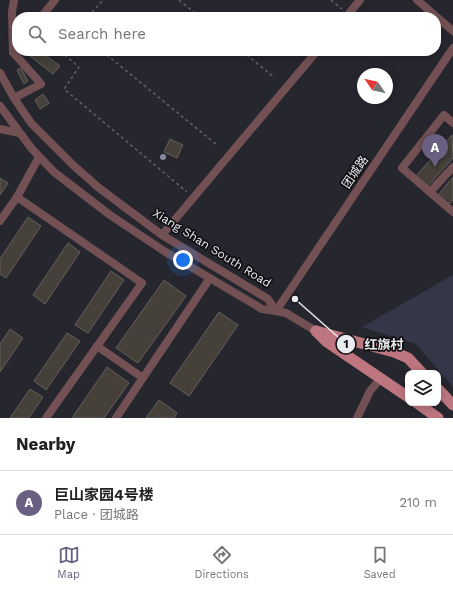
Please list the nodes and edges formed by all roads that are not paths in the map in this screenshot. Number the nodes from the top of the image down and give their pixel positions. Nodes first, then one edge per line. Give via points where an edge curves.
1 (14, 0) edge
2 (55, 0) edge
3 (360, 0) edge
4 (417, 0) edge
5 (12, 12) edge
6 (45, 12) edge
7 (350, 12) edge
8 (431, 12) edge
9 (441, 21) edge
10 (453, 31) edge
11 (453, 48) edge
12 (20, 56) edge
13 (313, 56) edge
14 (0, 73) edge
15 (14, 98) junction
16 (0, 106) edge
17 (453, 123) edge
18 (0, 129) edge
19 (19, 133) junction
20 (39, 157) junction
21 (453, 167) edge
22 (430, 192) junction
23 (17, 197) junction
24 (453, 212) edge
25 (0, 221) edge
26 (162, 235) junction
27 (210, 278) junction
28 (276, 311) junction
29 (316, 331) junction
30 (97, 346) junction
31 (419, 370) edge
32 (143, 378) junction
33 (380, 379) junction
34 (441, 392) edge
35 (405, 395) edge
36 (453, 405) edge
37 (420, 406) edge
38 (46, 418) edge
39 (116, 418) edge
40 (357, 418) edge
41 (438, 418) edge

1 - 5 street
2 - 6 street
3 - 7 street
4 - 8 street
9 - 10 street
11 - 28 street, 团城路
12 - 15 street via 41,84
13 - 26 street
14 - 15 street, Xiang Shan South Road
15 - 26 street, Xiang Shan South Road via 31,123 73,165 99,188
16 - 19 street, Xiang Shan South Road
17 - 22 street via 444,115 402,168
18 - 19 street
19 - 20 street, Xiang Shan South Road
20 - 23 street
20 - 27 street, Xiang Shan South Road via 54,172 110,215
21 - 22 street
22 - 24 street
23 - 25 street
23 - 30 street via 142,283
26 - 28 street, Xiang Shan South Road via 268,299
27 - 28 street, Xiang Shan South Road via 262,309
27 - 32 street
28 - 29 street, Xiang Shan South Road via 286,313
29 - 31 main road, Xiang Shan South Road via 394,352 408,358
29 - 33 main road, Xiang Shan South Road via 327,342
30 - 32 street
30 - 38 street
32 - 39 street
33 - 35 main road, Xiang Shan South Road
33 - 40 street via 370,391
34 - 36 main road
37 - 41 main road

